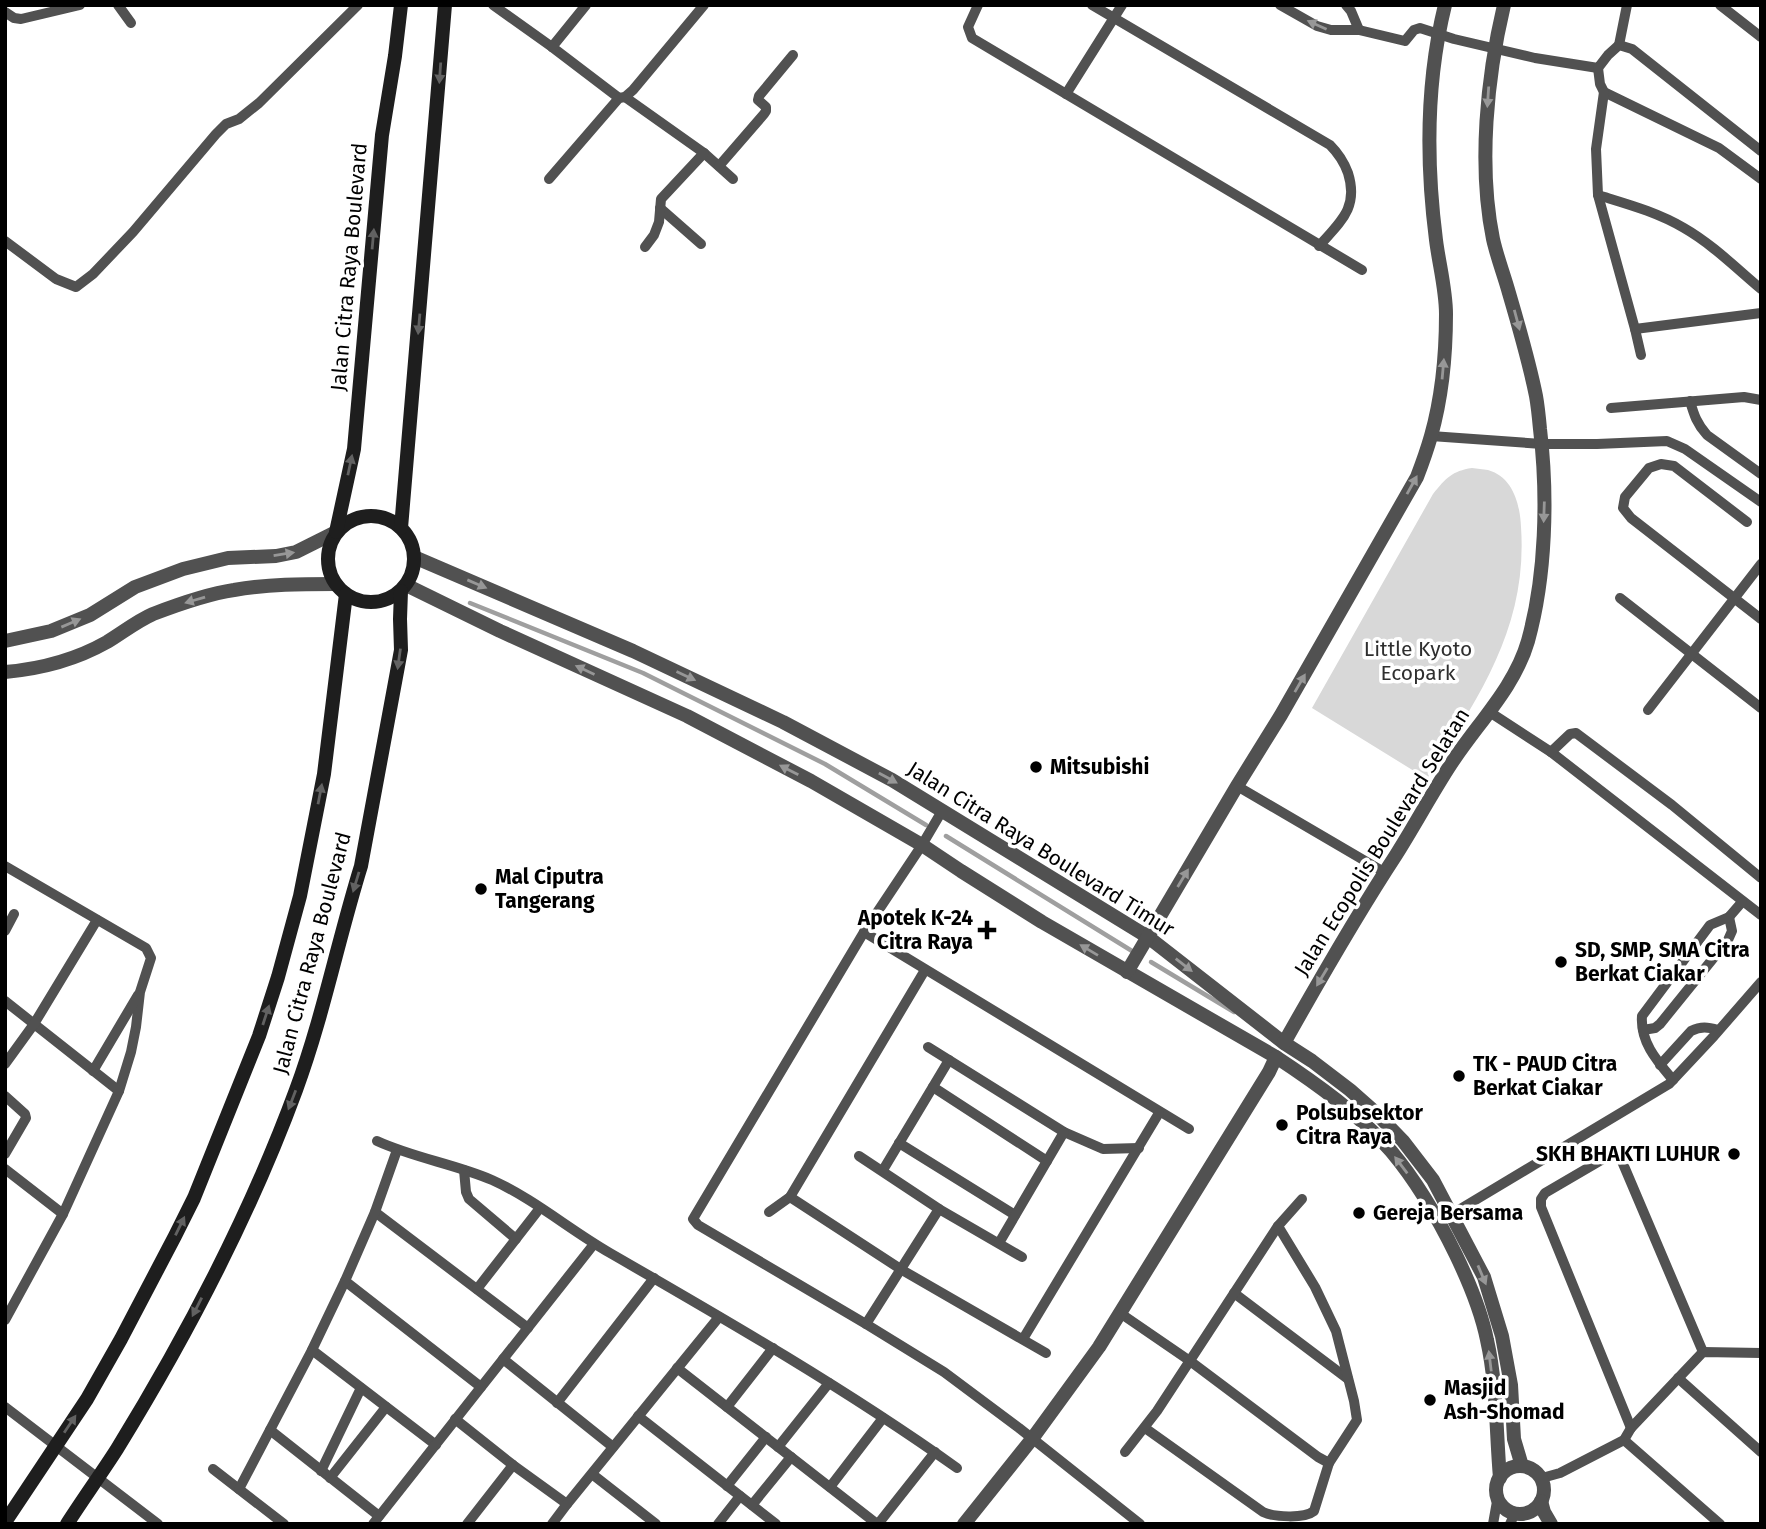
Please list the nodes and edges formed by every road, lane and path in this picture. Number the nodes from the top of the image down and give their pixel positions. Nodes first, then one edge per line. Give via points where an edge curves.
1 (80, 5) edge
2 (118, 5) edge
3 (358, 5) edge
4 (401, 5) edge
5 (445, 5) edge
6 (493, 5) edge
7 (586, 5) edge
8 (704, 5) edge
9 (978, 5) edge
10 (1091, 5) edge
11 (1122, 5) edge
12 (1280, 5) edge
13 (1346, 5) edge
14 (1445, 5) edge
15 (1504, 5) edge
16 (1627, 5) edge
17 (1720, 5) edge
18 (5, 12) edge
19 (1114, 18) junction
20 (131, 23) dead end
21 (1359, 30) junction
22 (1438, 33) junction
23 (1761, 37) edge
24 (1619, 45) junction
25 (552, 47) junction
26 (1496, 49) junction
27 (793, 55) dead end
28 (1598, 68) junction
29 (1604, 92) junction
30 (1066, 94) junction
31 (622, 97) junction
32 (1735, 131) junction
33 (1719, 148) junction
34 (1761, 151) edge
35 (704, 153) junction
36 (719, 166) junction
37 (550, 179) dead end
38 (733, 179) dead end
39 (1761, 179) edge
40 (1598, 195) junction
41 (660, 208) junction
42 (5, 241) edge
43 (701, 244) dead end
44 (1319, 246) junction
45 (645, 247) dead end
46 (1362, 270) dead end
47 (1761, 289) edge
48 (1761, 313) edge
49 (1635, 329) junction
50 (1641, 355) dead end
51 (1761, 400) edge
52 (1690, 401) junction
53 (1611, 408) dead end
54 (1431, 436) junction
55 (1542, 444) junction
56 (1761, 474) edge
57 (1761, 502) edge
58 (1747, 522) dead end
59 (401, 528) junction
60 (336, 532) junction
61 (414, 557) junction
62 (1761, 564) edge
63 (403, 588) junction
64 (341, 589) junction
65 (1620, 598) dead end
66 (1734, 598) junction
67 (1761, 619) edge
68 (5, 640) edge
69 (1692, 654) junction
70 (5, 672) edge
71 (1761, 708) edge
72 (1648, 710) dead end
73 (1488, 712) junction
74 (1551, 752) junction
75 (1237, 786) junction
76 (941, 814) junction
77 (925, 839) junction
78 (5, 866) edge
79 (1380, 870) junction
80 (1761, 878) edge
81 (1742, 902) junction
82 (14, 914) dead end
83 (1761, 915) edge
84 (1729, 917) junction
85 (97, 920) junction
86 (5, 931) edge
87 (864, 932) junction
88 (1146, 940) junction
89 (1130, 966) junction
90 (925, 970) junction
91 (1761, 982) edge
92 (139, 992) junction
93 (5, 1001) edge
94 (34, 1024) junction
95 (1643, 1030) junction
96 (1718, 1030) junction
97 (1284, 1043) junction
98 (928, 1047) dead end
99 (1276, 1057) junction
100 (949, 1060) junction
101 (5, 1064) edge
102 (1660, 1065) junction
103 (93, 1071) junction
104 (1673, 1080) junction
105 (933, 1087) junction
106 (119, 1091) junction
107 (5, 1096) edge
108 (1159, 1113) junction
109 (1189, 1129) dead end
110 (1064, 1132) junction
111 (376, 1141) dead end
112 (899, 1143) junction
113 (1139, 1148) junction
114 (397, 1150) junction
115 (5, 1154) edge
116 (859, 1156) dead end
117 (1047, 1161) junction
118 (5, 1169) edge
119 (464, 1170) junction
120 (883, 1170) junction
121 (790, 1197) junction
122 (1301, 1199) dead end
123 (540, 1208) junction
124 (939, 1209) junction
125 (375, 1212) junction
126 (769, 1212) dead end
127 (63, 1214) junction
128 (1452, 1214) junction
129 (1015, 1215) junction
130 (1278, 1226) junction
131 (516, 1239) junction
132 (999, 1243) junction
133 (594, 1244) junction
134 (1022, 1257) dead end
135 (902, 1270) junction
136 (654, 1278) junction
137 (345, 1281) junction
138 (477, 1289) junction
139 (1234, 1293) junction
140 (1120, 1313) junction
141 (6, 1315) edge
142 (719, 1317) junction
143 (866, 1324) junction
144 (528, 1328) junction
145 (1023, 1339) junction
146 (773, 1348) junction
147 (312, 1350) junction
148 (1703, 1352) junction
149 (1046, 1353) dead end
150 (1761, 1353) edge
151 (503, 1359) junction
152 (1190, 1361) junction
153 (677, 1368) junction
154 (1678, 1378) junction
155 (1348, 1379) junction
156 (829, 1383) junction
157 (481, 1387) junction
158 (361, 1388) junction
159 (557, 1402) junction
160 (386, 1407) junction
161 (727, 1407) junction
162 (5, 1408) edge
163 (638, 1416) junction
164 (883, 1418) junction
165 (455, 1419) junction
166 (1145, 1428) junction
167 (1631, 1429) junction
168 (270, 1430) junction
169 (766, 1437) junction
170 (1032, 1439) junction
171 (1623, 1440) junction
172 (436, 1445) junction
173 (55, 1446) junction
174 (613, 1447) junction
175 (778, 1447) junction
176 (935, 1452) junction
177 (1125, 1452) dead end
178 (1761, 1452) edge
179 (791, 1457) junction
180 (1329, 1463) junction
181 (513, 1465) junction
182 (1522, 1466) junction
183 (957, 1468) dead end
184 (213, 1469) dead end
185 (326, 1474) junction
186 (592, 1474) junction
187 (98, 1477) junction
188 (1500, 1478) junction
189 (1542, 1478) junction
190 (727, 1486) junction
191 (830, 1487) junction
192 (239, 1489) junction
193 (740, 1496) junction
194 (1497, 1496) junction
195 (1541, 1502) junction
196 (567, 1504) junction
197 (752, 1505) junction
198 (1518, 1518) edge
199 (376, 1520) edge
200 (5, 1522) edge
201 (67, 1524) edge
202 (158, 1524) edge
203 (284, 1524) edge
204 (467, 1524) edge
205 (552, 1524) edge
206 (656, 1524) edge
207 (718, 1524) edge
208 (776, 1524) edge
209 (878, 1524) edge
210 (964, 1524) edge
211 (1140, 1524) edge
212 (1493, 1524) edge
213 (1551, 1524) edge
214 (1720, 1524) edge

1 - 18 street via 21,19
2 - 20 street
3 - 42 street via 258,103 216,134 132,232 76,287 50,275
60 -> 4 main road, Jalan Citra Raya Boulevard via 354,449 382,135
5 -> 59 main road
6 - 25 street
7 - 25 street
8 - 31 street via 634,90
9 - 30 street via 968,27 972,38
10 - 19 street
11 - 19 street
21 -> 12 street via 1317,26
13 - 21 street
14 - 22 street
15 - 26 street, Jalan Ecopolis Boulevard Selatan
16 - 24 street
17 - 23 street
19 - 30 street
19 - 44 street via 1339,153 1352,187 1351,205
21 - 22 street via 1405,41 1420,28
22 - 26 street
54 -> 22 street via 1443,373 1446,312 1430,166 1430,102
24 - 28 street
24 - 32 street via 1632,49
25 - 31 street
26 - 28 street
26 -> 55 street, Jalan Ecopolis Boulevard Selatan via 1487,121 1493,240 1537,398
27 - 36 street via 759,96 766,107 764,114
28 - 29 street
29 - 33 street
29 - 40 street via 1596,149
30 - 44 street
31 - 35 street
31 - 37 street
32 - 33 street
32 - 34 street
33 - 39 street
35 - 36 street
35 - 41 street via 661,199
36 - 38 street
40 - 47 street via 1649,210 1682,226
40 - 49 street
41 - 43 street
41 - 45 street via 657,227
44 - 46 street
48 - 49 street
49 - 50 street
51 - 52 street
52 - 53 street
52 - 56 street via 1694,417 1707,435
54 - 55 street
75 -> 54 street via 1417,477
55 - 57 street via 1667,441
55 -> 73 street, Jalan Ecopolis Boulevard Selatan via 1542,564 1528,641 1516,673
58 - 66 street via 1674,466 1661,464 1649,468 1625,497 1623,508
59 - 60 main road via 375,516 347,522
59 - 61 main road via 413,546
60 - 64 main road via 327,558
68 -> 60 street via 51,631 90,615 135,587 183,569 228,558 296,552
61 - 63 main road via 413,572
61 -> 76 street, Jalan Citra Raya Boulevard Timur via 633,651 783,722 892,780
62 - 66 street
63 - 64 main road via 391,597 368,602
77 -> 63 street via 687,716
63 -> 187 main road, Jalan Citra Raya Boulevard via 401,650 363,857 304,1066 277,1141 229,1245 158,1380
64 -> 70 street via 279,585 233,590 149,616 104,643 61,661
173 -> 64 main road, Jalan Citra Raya Boulevard via 101,1375 194,1198 259,1036 300,896 321,788
65 - 69 street
66 - 67 street
66 - 69 street
69 - 71 street
69 - 72 street
73 - 74 street
73 - 79 street, Jalan Ecopolis Boulevard Selatan
74 - 80 street via 1576,733
74 - 81 street
75 - 79 street
88 -> 75 street
76 - 77 street
76 - 88 street, Jalan Citra Raya Boulevard Timur
77 - 87 street
89 -> 77 street via 1018,907
78 - 85 street
79 -> 97 street, Jalan Ecopolis Boulevard Selatan
81 - 83 street
81 - 84 street
82 - 86 street
84 - 95 street via 1710,925 1676,969 1642,1016
84 - 95 street via 1732,931 1728,940 1660,1024
85 - 92 street via 150,954
85 - 94 street
87 - 90 street
87 - 143 street via 693,1219
88 - 89 street
88 -> 97 street, Jalan Citra Raya Boulevard Timur
89 - 99 street
90 - 108 street
90 - 121 street
91 - 96 street
92 - 103 street
92 - 106 street via 131,1052
93 - 94 street
94 - 101 street
94 - 103 street
95 - 102 street
96 - 102 street via 1691,1031
96 - 104 street
97 - 128 street, Jalan Citra Raya Boulevard Timur via 1376,1113 1433,1180
98 - 100 street
99 - 140 street
188 -> 99 street via 1487,1339 1470,1284 1440,1222 1390,1151 1366,1126
100 - 105 street
100 - 110 street
102 - 104 street
103 - 106 street
104 - 128 street
105 - 112 street
105 - 117 street
106 - 127 street
107 - 115 street via 26,1117
108 - 109 street
108 - 113 street
110 - 113 street via 1103,1149
110 - 117 street
111 - 114 street
112 - 120 street
112 - 129 street
113 - 145 street
114 - 119 street
114 - 125 street
116 - 120 street
117 - 129 street
118 - 127 street
119 - 123 street
119 - 131 street via 469,1199
120 - 124 street
121 - 126 street
121 - 135 street
122 - 130 street
123 - 131 street
123 - 133 street
124 - 132 street
124 - 135 street
125 - 137 street
125 - 138 street
127 - 141 street
128 -> 182 street, Jalan Citra Raya Boulevard Timur via 1485,1277 1502,1336 1514,1439
129 - 132 street
130 - 139 street
130 - 155 street via 1336,1331
131 - 138 street
132 - 134 street
133 - 136 street
133 - 144 street
135 - 143 street
135 - 145 street
136 - 142 street
136 - 159 street
137 - 147 street
137 - 157 street
138 - 144 street
139 - 152 street
139 - 155 street
140 - 152 street
140 - 170 street
142 - 146 street
142 - 153 street
143 - 170 street via 944,1373
144 - 151 street
145 - 149 street
146 - 156 street
146 - 161 street
147 - 158 street
147 - 168 street
148 - 150 street
148 - 154 street
148 - 167 street via 1621,1159 1610,1155 1545,1193 1541,1207
151 - 157 street
151 - 159 street
152 - 166 street
152 - 180 street
153 - 161 street
153 - 163 street
154 - 167 street
154 - 178 street
155 - 180 street via 1357,1420
156 - 164 street
156 - 175 street
157 - 165 street
158 - 160 street
158 - 185 street
159 - 174 street
160 - 172 street
160 - 185 street
161 - 169 street
162 - 173 street
163 - 174 street
163 - 190 street
164 - 176 street
164 - 191 street
165 - 172 street
165 - 181 street
166 - 177 street
166 - 180 street via 1270,1515 1312,1514
167 - 171 street
168 - 185 street
168 - 192 street
169 - 175 street
169 - 190 street
170 - 210 street
170 - 211 street
171 - 189 street
171 - 214 street
172 - 199 street
173 - 187 street
173 - 200 main road, Jalan Citra Raya Boulevard
174 - 186 street
175 - 179 street
176 - 183 street
176 - 209 street
179 - 191 street
179 - 197 street
181 - 196 street
181 - 204 street
182 - 188 street via 1509,1468
182 - 189 street
184 - 192 street
185 - 199 street
186 - 196 street
186 - 206 street
187 - 201 main road, Jalan Citra Raya Boulevard
187 - 202 street
188 - 194 street
189 - 195 street
190 - 193 street
191 - 209 street
192 - 203 street
193 - 197 street
193 - 207 street
194 - 198 street
194 - 212 street
195 - 198 street
195 - 213 street
196 - 205 street
197 - 208 street

